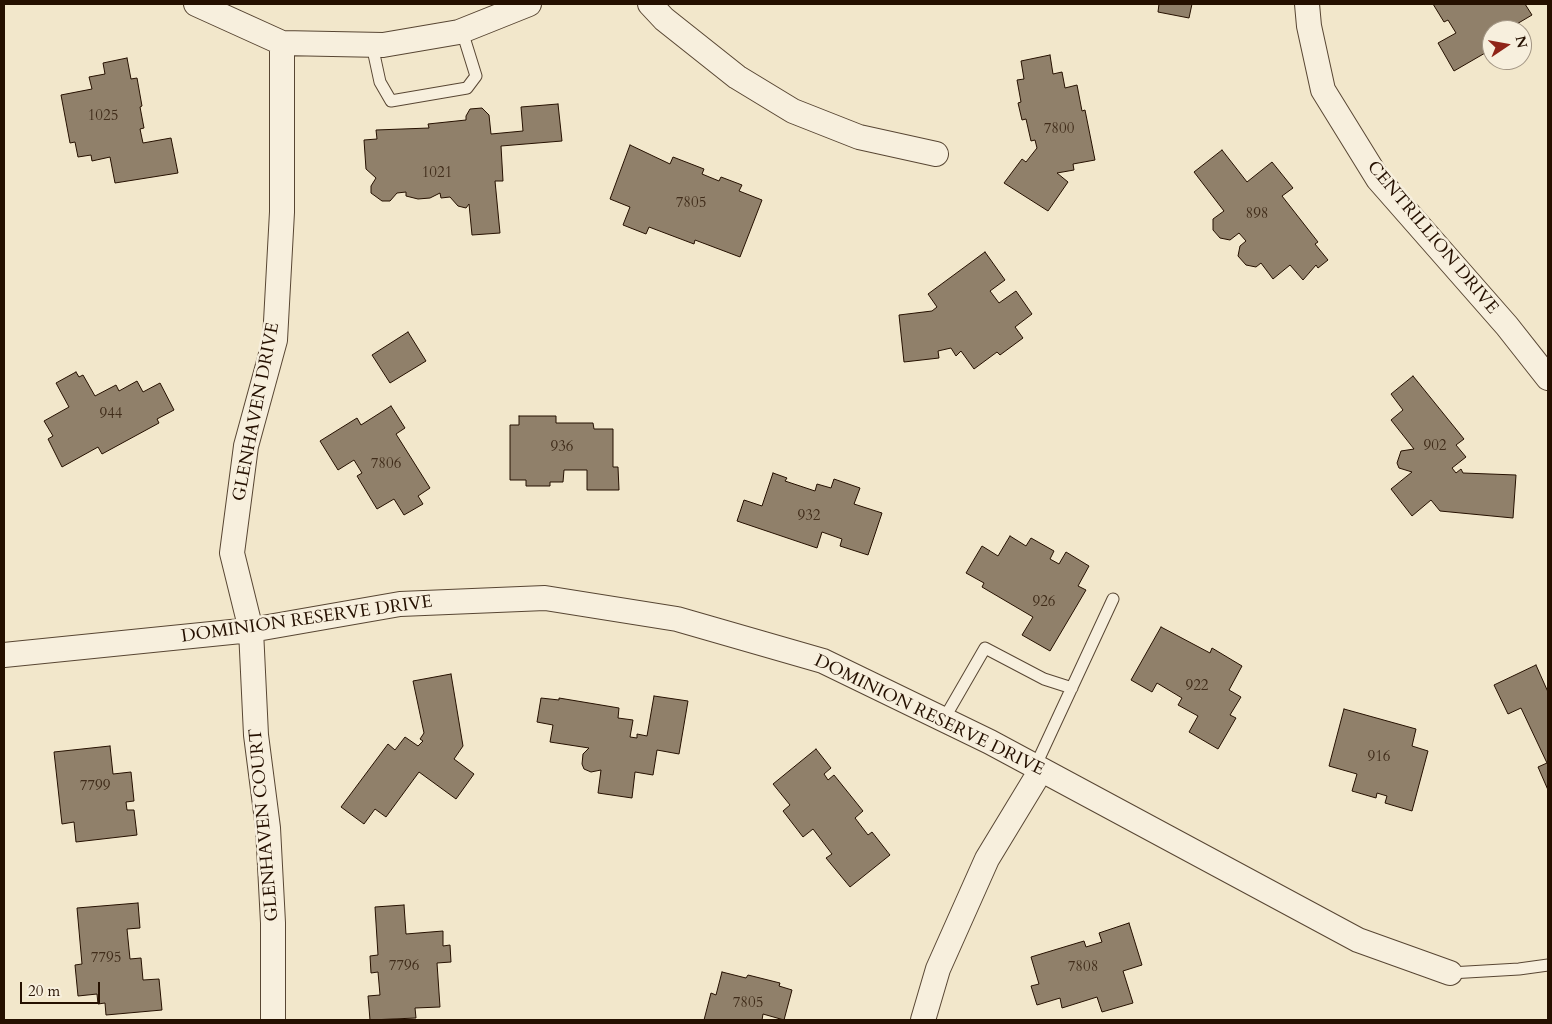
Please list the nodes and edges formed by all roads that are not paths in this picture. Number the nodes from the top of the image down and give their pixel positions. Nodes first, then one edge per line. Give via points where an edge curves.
1 (196, 4) edge
2 (529, 4) edge
3 (650, 4) edge
4 (1307, 4) edge
5 (462, 31) junction
6 (282, 43) junction
7 (372, 45) junction
8 (936, 154) dead end
9 (1548, 378) edge
10 (1113, 599) dead end
11 (251, 630) junction
12 (4, 655) edge
13 (1072, 688) junction
14 (944, 720) junction
15 (1038, 769) junction
16 (1548, 965) edge
17 (1450, 973) joint
18 (273, 1020) edge
19 (923, 1020) edge

1 - 6 street
2 - 5 street
3 - 8 street via 737,77 793,111 859,137
4 - 9 street, CENTRILLION DRIVE via 1323,90 1378,180 1507,326
5 - 7 street
5 - 7 lane via 476,76 467,88 391,101 380,82
6 - 7 street
6 - 11 street, GLENHAVEN DRIVE via 282,212 275,340 246,446 232,554
10 - 13 lane
11 - 12 street, DOMINION RESERVE DRIVE
11 - 14 street, DOMINION RESERVE DRIVE via 400,604 545,598 677,619 823,661
11 - 18 street, GLENHAVEN COURT via 256,735 268,828 274,923
13 - 14 lane via 1044,679 985,648
13 - 15 lane
14 - 15 street, DOMINION RESERVE DRIVE
15 - 17 street, DOMINION RESERVE DRIVE via 1358,940
15 - 19 street via 987,858 938,969
16 - 17 lane, DOMINION RESERVE DRIVE via 1519,970

